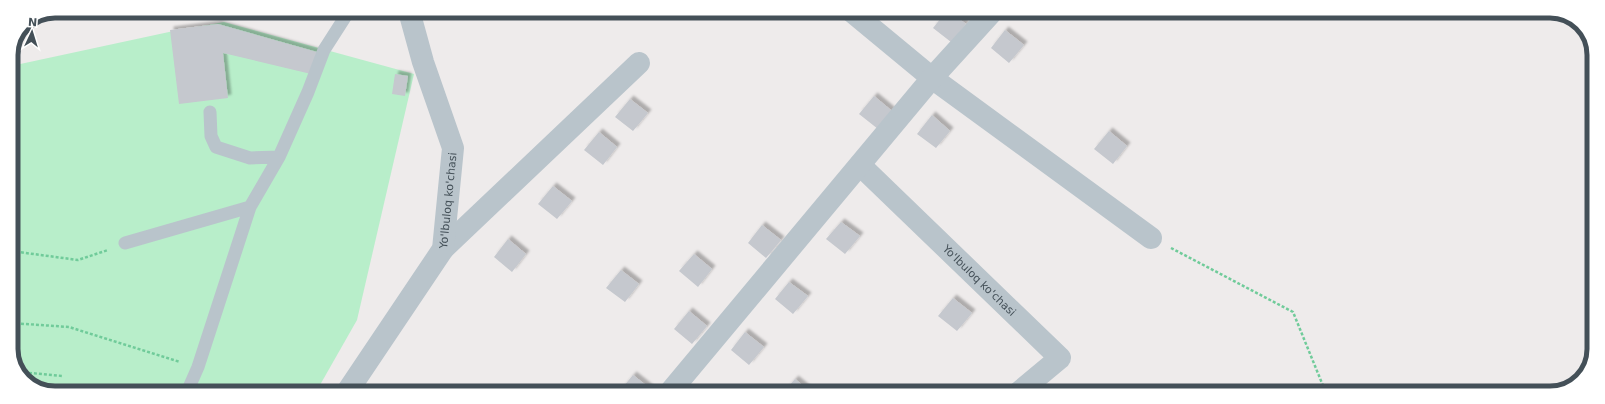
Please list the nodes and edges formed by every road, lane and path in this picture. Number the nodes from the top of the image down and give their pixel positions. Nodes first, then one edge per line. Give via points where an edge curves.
1 (345, 18) edge
2 (411, 18) edge
3 (858, 18) edge
4 (987, 18) edge
5 (639, 63) dead end
6 (932, 78) junction
7 (210, 112) dead end
8 (279, 157) junction
9 (860, 166) junction
10 (250, 207) junction
11 (1151, 238) joint
12 (125, 243) joint
13 (443, 249) junction
14 (18, 252) edge
15 (18, 323) edge
16 (198, 367) junction
17 (27, 373) edge
18 (63, 376) dead end
19 (190, 386) edge
20 (351, 386) edge
21 (675, 386) edge
22 (1026, 386) edge
23 (1323, 386) edge

1 - 8 lane via 324,50
2 - 13 street, Yo'lbuloq ko'chasi via 423,62 453,148
3 - 6 street
4 - 6 street
5 - 13 street
6 - 9 street
6 - 11 street
7 - 8 lane via 211,136 216,147 250,158
8 - 10 lane
9 - 21 street
9 - 22 street, Yo'lbuloq ko'chasi via 1060,358
10 - 12 lane
10 - 16 lane
11 - 23 path via 1294,312
12 - 14 path via 78,260
13 - 20 street, Yo'lbuloq ko'chasi
15 - 16 path via 69,327
16 - 19 lane
17 - 18 path

